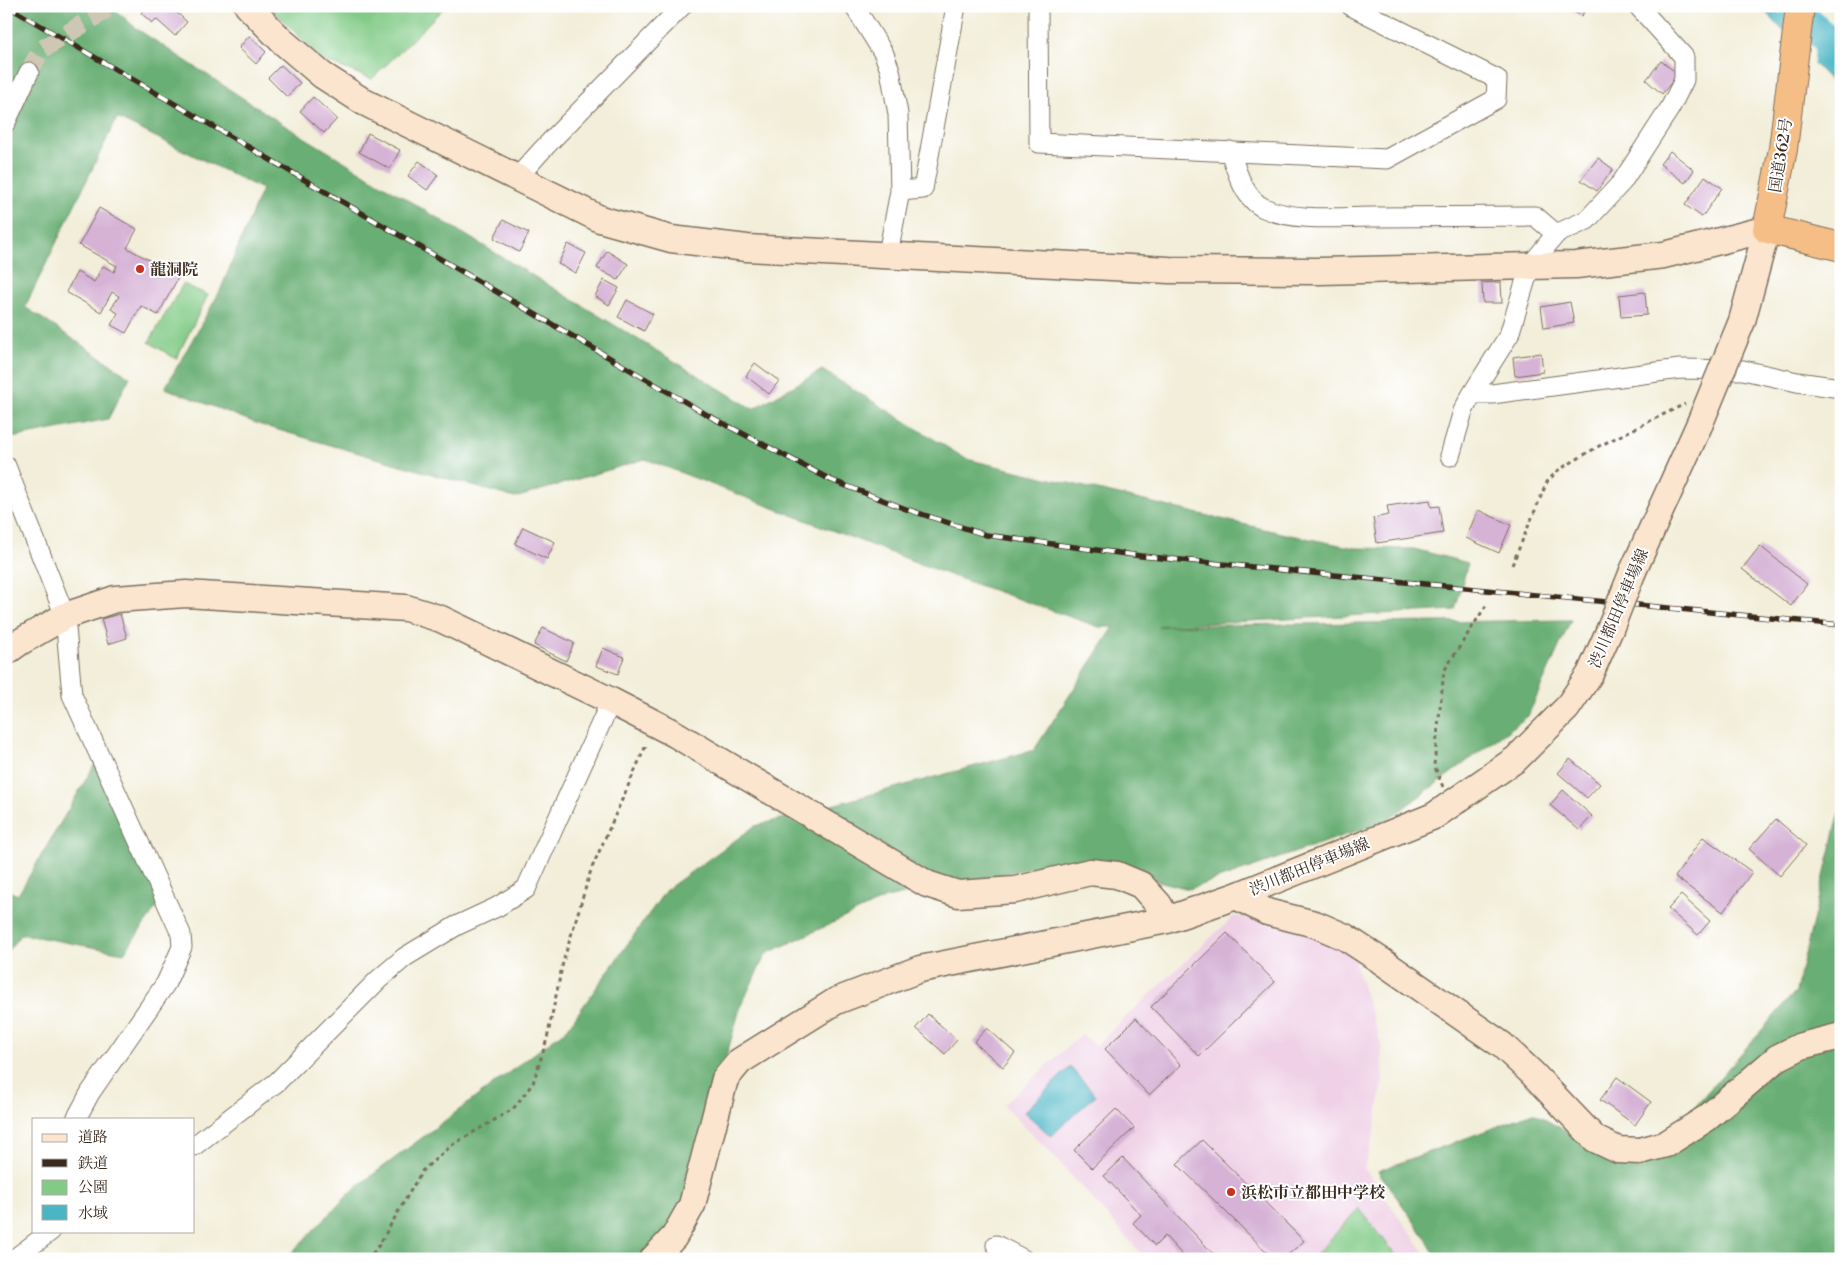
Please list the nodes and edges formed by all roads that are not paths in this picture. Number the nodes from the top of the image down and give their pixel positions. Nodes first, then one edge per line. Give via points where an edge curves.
1 (248, 6) edge
2 (682, 6) edge
3 (854, 6) edge
4 (956, 6) edge
5 (1038, 6) edge
6 (1351, 6) edge
7 (1638, 6) edge
8 (1800, 6) edge
9 (29, 72) tunnel mouth
10 (6, 122) edge
11 (1230, 151) junction
12 (517, 178) junction
13 (900, 191) junction
14 (1767, 229) junction
15 (1556, 234) junction
16 (1841, 247) edge
17 (888, 254) junction
18 (1530, 266) junction
19 (1841, 388) edge
20 (1472, 394) junction
21 (1450, 456) dead end
22 (6, 466) edge
23 (65, 616) junction
24 (6, 652) edge
25 (611, 701) junction
26 (1236, 896) junction
27 (1167, 920) junction
28 (1841, 1036) edge
29 (77, 1118) edge
30 (195, 1145) edge
31 (50, 1232) edge
32 (996, 1245) dead end
33 (14, 1259) edge
34 (653, 1259) edge
35 (1023, 1259) edge

1 - 12 street via 322,75 364,102
2 - 12 street
3 - 13 street via 884,54 890,70 898,114
4 - 13 street via 923,189
5 - 11 street via 1039,142
6 - 11 street via 1497,79 1496,99 1387,159
7 - 15 street via 1684,57 1684,80 1670,108 1622,182 1587,220
8 - 14 highway, 国道362号 via 1783,149
9 - 10 street
11 - 15 street via 1245,191 1263,208 1290,215 1535,216
12 - 17 street via 600,219 671,239 747,248
13 - 17 street
14 - 16 highway
14 - 18 street via 1664,255 1576,265
14 - 26 street, 渋川都田停車場線, bridge via 1742,320 1694,412 1590,674 1567,708 1516,759 1434,816
15 - 18 street
17 - 18 street via 1169,270 1320,271
18 - 20 street via 1510,335
19 - 20 street via 1744,370 1680,369
20 - 21 street via 1463,411
22 - 23 street
23 - 24 street
23 - 25 street via 114,599 186,594 406,608 441,619
23 - 29 street via 72,695 180,934 182,947 166,983 90,1093
25 - 27 street via 926,884 958,894 1015,890 1090,872 1117,875 1141,885 1159,905
25 - 30 street via 526,889 406,957 378,980 277,1082
26 - 27 street, 渋川都田停車場線
26 - 28 street via 1267,912 1315,924 1345,937 1380,960 1502,1045 1594,1139 1618,1150 1640,1152 1666,1144 1706,1118 1777,1058 1801,1046
27 - 34 street, 渋川都田停車場線 via 920,969 836,1001 740,1061 725,1079 692,1205 674,1237
31 - 33 street
32 - 35 street

